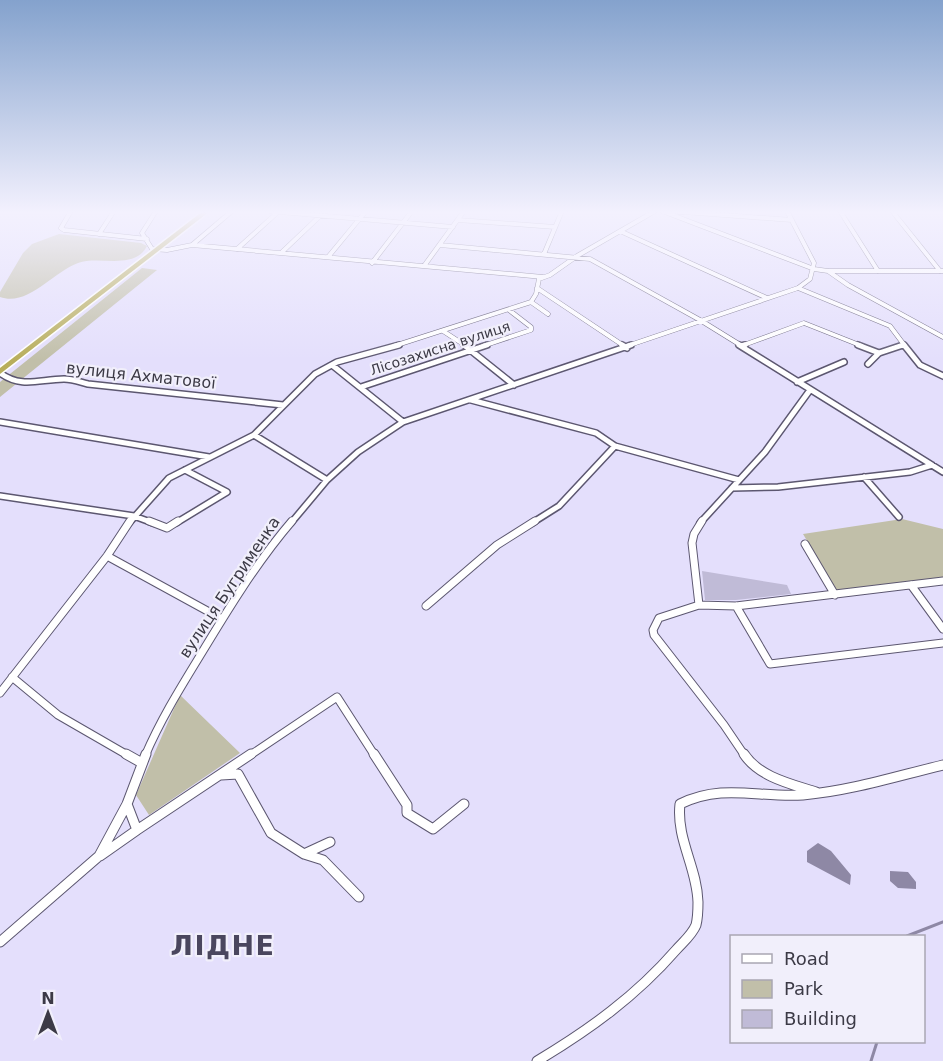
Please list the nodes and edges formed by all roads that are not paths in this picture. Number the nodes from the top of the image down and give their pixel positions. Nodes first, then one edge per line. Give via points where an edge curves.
1 (143, 261) edge
2 (359, 261) edge
3 (428, 261) edge
4 (570, 261) edge
5 (593, 261) edge
6 (685, 261) edge
7 (792, 261) edge
8 (813, 261) edge
9 (871, 261) edge
10 (372, 262) joint
11 (424, 266) junction
12 (814, 269) junction
13 (828, 271) junction
14 (878, 271) junction
15 (942, 272) edge
16 (544, 277) junction
17 (537, 288) junction
18 (798, 288) junction
19 (768, 298) junction
20 (531, 302) junction
21 (509, 310) junction
22 (548, 314) dead end
23 (700, 320) junction
24 (443, 331) junction
25 (943, 337) edge
26 (903, 345) junction
27 (741, 346) junction
28 (627, 348) junction
29 (472, 350) junction
30 (879, 353) junction
31 (844, 362) dead end
32 (867, 364) dead end
33 (332, 365) junction
34 (0, 373) edge
35 (943, 376) edge
36 (797, 382) junction
37 (514, 385) junction
38 (361, 387) junction
39 (810, 390) junction
40 (471, 400) junction
41 (283, 405) junction
42 (0, 422) edge
43 (403, 422) junction
44 (254, 435) junction
45 (615, 446) junction
46 (210, 458) junction
47 (932, 465) junction
48 (185, 470) junction
49 (943, 472) edge
50 (864, 477) junction
51 (327, 480) junction
52 (739, 480) junction
53 (732, 488) junction
54 (0, 496) edge
55 (134, 516) junction
56 (899, 517) dead end
57 (805, 544) dead end
58 (107, 556) junction
59 (943, 581) edge
60 (911, 585) junction
61 (835, 595) junction
62 (699, 605) junction
63 (426, 606) dead end
64 (736, 606) junction
65 (222, 619) junction
66 (943, 629) edge
67 (943, 643) edge
68 (12, 677) junction
69 (0, 693) edge
70 (142, 763) junction
71 (943, 765) edge
72 (221, 775) junction
73 (819, 793) junction
74 (127, 804) junction
75 (464, 804) dead end
76 (137, 830) junction
77 (330, 842) dead end
78 (304, 854) junction
79 (99, 856) junction
80 (359, 897) dead end
81 (0, 942) edge
82 (537, 1061) edge

1 - 34 highway
2 - 10 street
3 - 11 street
4 - 16 street
5 - 23 street
6 - 19 street
7 - 12 street
8 - 12 street
9 - 14 street
10 - 11 street
11 - 16 street
12 - 13 street
12 - 18 street via 810,279
13 - 14 street
13 - 25 street
14 - 15 street
16 - 17 street via 539,279
17 - 20 street
17 - 28 street
18 - 19 street, вулиця Бугрименка
18 - 26 street via 890,326
19 - 23 street, вулиця Бугрименка
20 - 21 street
20 - 22 street
21 - 24 street
21 - 29 street, Лісозахисна вулиця via 531,330
23 - 27 street
23 - 28 street, вулиця Бугрименка
24 - 29 street
24 - 33 street
26 - 30 street
26 - 35 street via 920,365
27 - 30 street via 804,323
27 - 36 street
28 - 37 street, вулиця Бугрименка
29 - 37 street
29 - 38 street, Лісозахисна вулиця
30 - 32 street
31 - 36 street
33 - 38 street
33 - 41 street via 315,374
34 - 41 street, вулиця Ахматової via 10,382 23,384 66,379
36 - 39 street
37 - 40 street, вулиця Бугрименка
38 - 43 street
39 - 47 street
39 - 52 street via 765,452
40 - 43 street, вулиця Бугрименка
40 - 45 street via 596,433
41 - 44 street
42 - 46 street
43 - 51 street, вулиця Бугрименка via 358,452
44 - 46 street
44 - 51 street
45 - 52 street
45 - 63 street via 559,506 497,545
46 - 48 street
47 - 49 street
47 - 50 street via 910,472
48 - 55 street via 170,478
48 - 55 street via 226,492 168,528
50 - 53 street via 778,488
50 - 56 street
51 - 65 street, вулиця Бугрименка via 276,540
52 - 53 street
53 - 62 street via 694,534
54 - 55 street
55 - 58 street
57 - 61 street
58 - 65 street
58 - 68 street
59 - 60 street
60 - 61 street
60 - 66 street
61 - 64 street
62 - 64 street
62 - 73 street via 659,618 652,630 654,635 751,765 786,783
64 - 67 street via 770,664
65 - 70 street, вулиця Бугрименка via 159,726
68 - 69 street
68 - 70 street via 58,715
70 - 74 street, вулиця Бугрименка
71 - 73 street
72 - 75 street via 338,697 407,805 407,813 433,829
72 - 76 street
72 - 78 street via 238,774 271,832
73 - 82 street via 790,796 709,792 680,804 679,831 697,879 699,910 694,928 654,976 587,1032
74 - 76 street
74 - 79 street, вулиця Бугрименка
76 - 79 street
77 - 78 street
78 - 80 street via 322,860
79 - 81 street, вулиця Бугрименка

